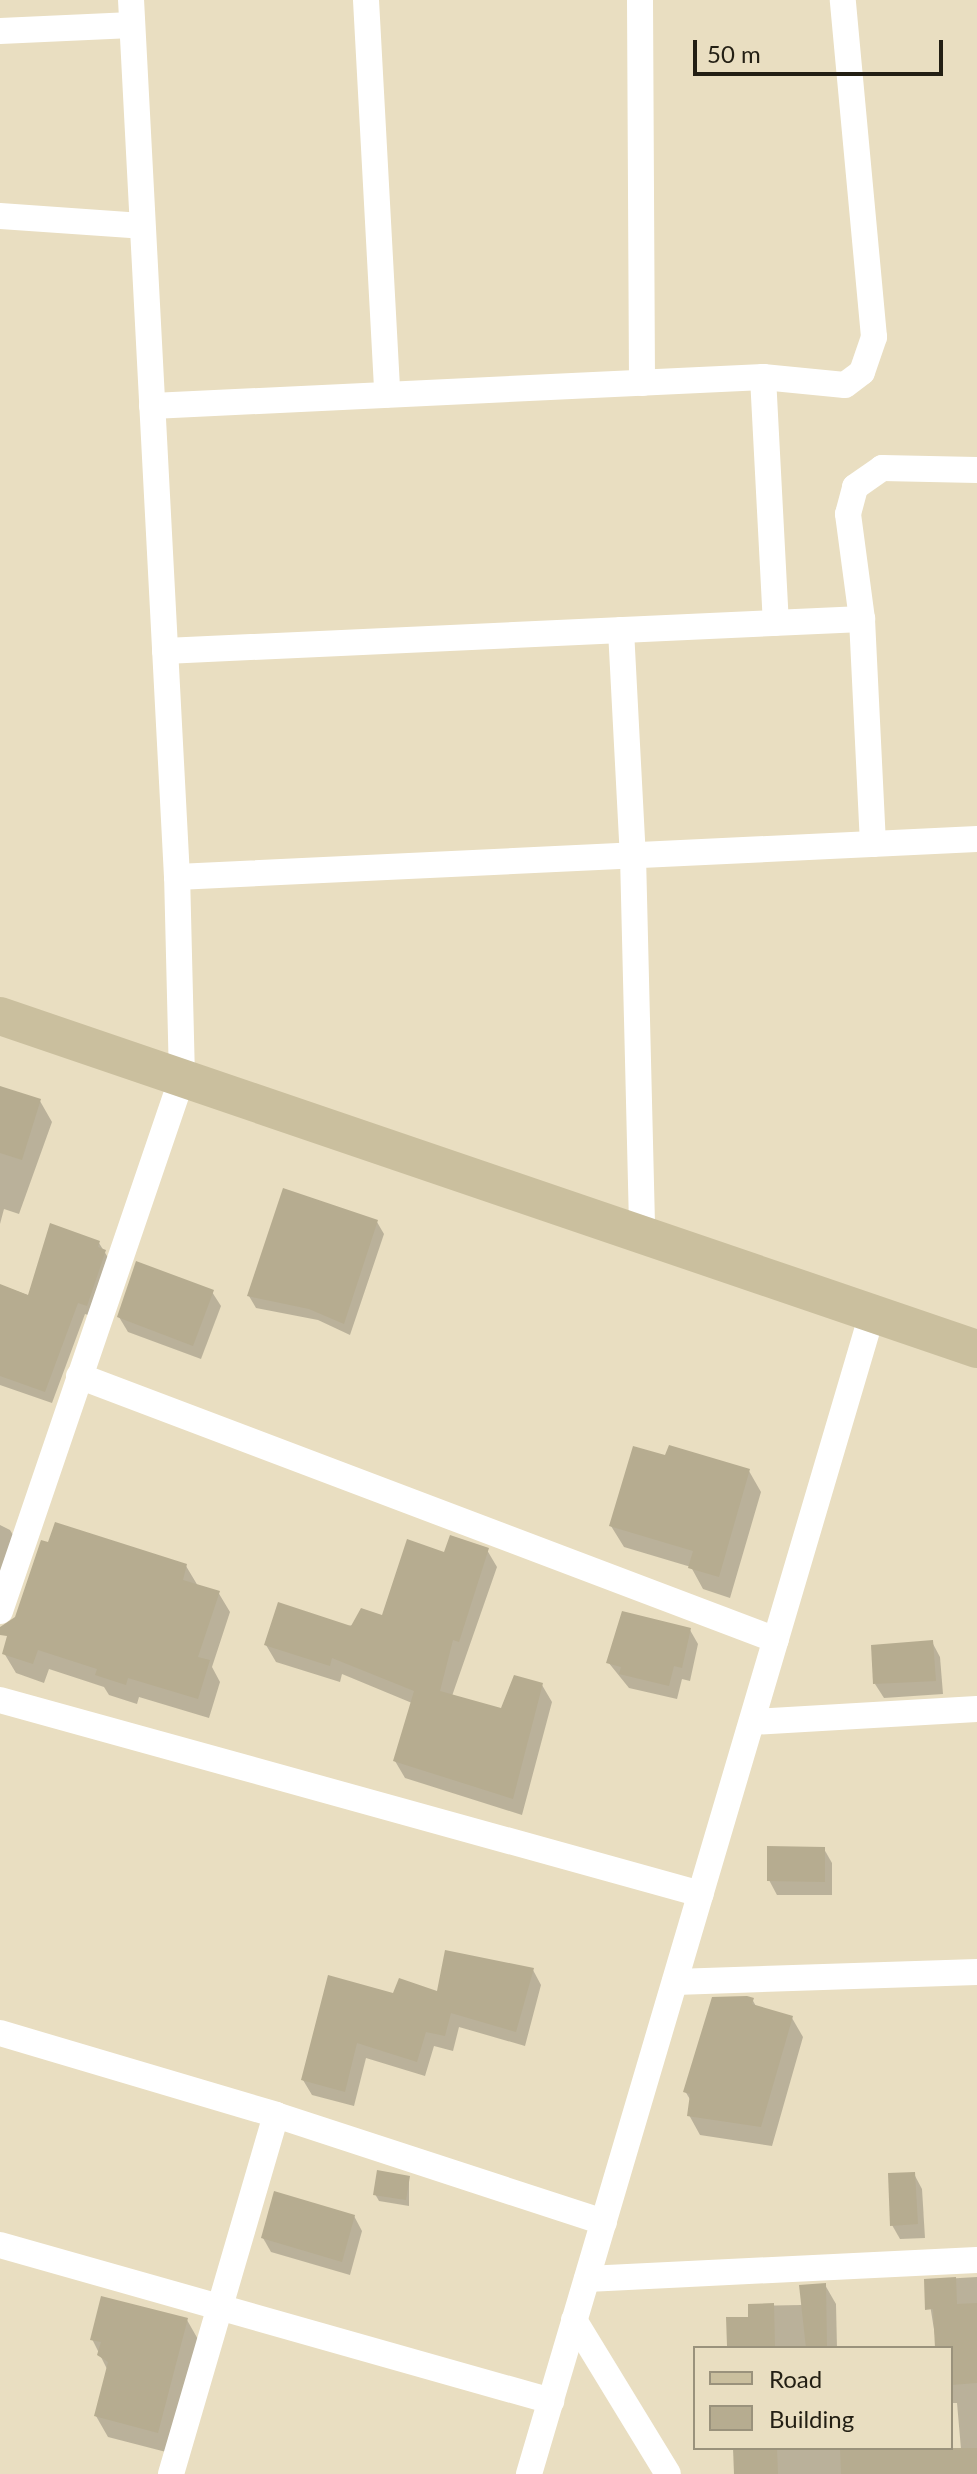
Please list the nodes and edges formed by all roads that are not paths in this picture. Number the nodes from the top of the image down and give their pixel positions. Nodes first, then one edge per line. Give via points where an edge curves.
1 (366, 0) edge
2 (640, 0) edge
3 (656, 0) edge
4 (843, 0) edge
5 (131, 12) edge
6 (0, 31) edge
7 (0, 216) edge
8 (142, 226) junction
9 (763, 377) junction
10 (642, 383) junction
11 (387, 394) junction
12 (152, 406) junction
13 (977, 470) edge
14 (862, 619) junction
15 (776, 623) junction
16 (621, 630) junction
17 (165, 651) junction
18 (977, 839) edge
19 (873, 844) junction
20 (633, 856) junction
21 (177, 877) junction
22 (0, 1016) edge
23 (182, 1078) junction
24 (642, 1235) junction
25 (872, 1314) junction
26 (977, 1349) edge
27 (79, 1376) junction
28 (0, 1611) edge
29 (776, 1640) junction
30 (0, 1700) edge
31 (977, 1709) edge
32 (752, 1722) junction
33 (701, 1894) junction
34 (977, 1972) edge
35 (675, 1982) junction
36 (0, 2033) edge
37 (276, 2115) junction
38 (604, 2222) junction
39 (0, 2245) edge
40 (977, 2260) edge
41 (587, 2279) junction
42 (218, 2308) junction
43 (574, 2320) junction
44 (551, 2401) junction
45 (171, 2474) edge
46 (529, 2474) edge
47 (668, 2474) edge

1 - 11 street
2 - 3 street
2 - 10 street
4 - 9 street via 874,337 862,372 845,385
5 - 6 street
5 - 8 street
7 - 8 street
8 - 12 street
9 - 10 street
9 - 15 street
10 - 11 street
11 - 12 street
12 - 17 street
13 - 14 street via 882,468 855,487 848,514
14 - 15 street
14 - 19 street
15 - 16 street
16 - 17 street
16 - 20 street
17 - 21 street
18 - 19 street
19 - 20 street
20 - 21 street
20 - 24 street
21 - 23 street
22 - 23 main road
23 - 24 main road
23 - 27 street
24 - 25 main road
25 - 26 main road
25 - 29 street
27 - 28 street
27 - 29 street
29 - 32 street
30 - 33 street
31 - 32 street
32 - 33 street
33 - 35 street
34 - 35 street
35 - 38 street
36 - 37 street
37 - 38 street
37 - 42 street
38 - 41 street
39 - 42 street
40 - 41 street
41 - 43 street
42 - 44 street
42 - 45 street
43 - 44 street
43 - 47 street
44 - 46 street

